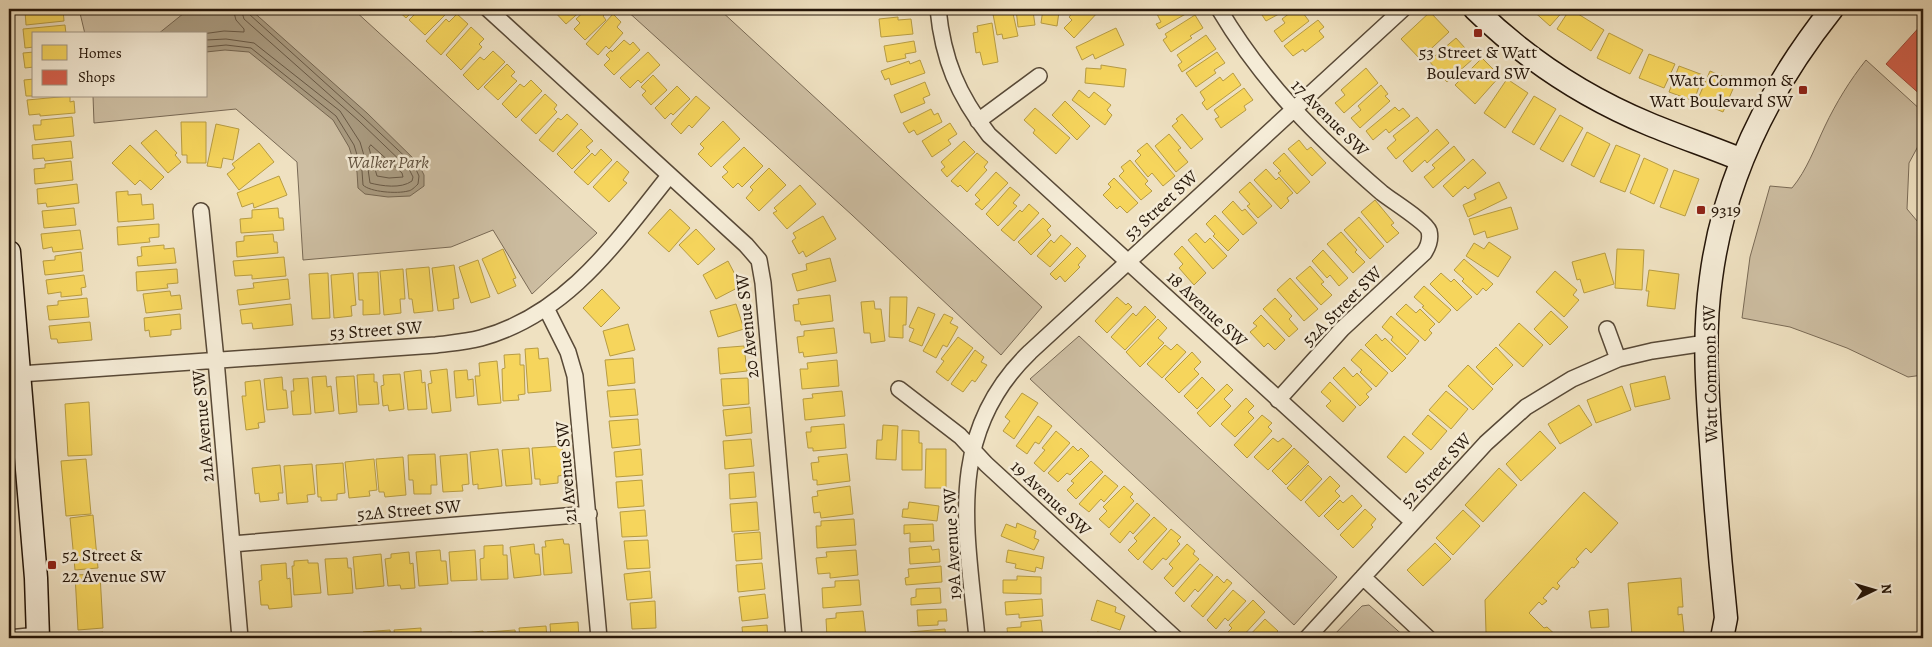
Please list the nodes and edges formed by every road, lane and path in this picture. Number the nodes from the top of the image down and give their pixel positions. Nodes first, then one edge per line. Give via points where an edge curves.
1 (488, 9) edge
2 (938, 9) edge
3 (1219, 9) edge
4 (1403, 9) edge
5 (1475, 9) edge
6 (1832, 9) edge
7 (1039, 76) dead end
8 (1292, 110) junction
9 (978, 122) junction
10 (1742, 160) junction
11 (669, 176) junction
12 (201, 211) dead end
13 (1430, 238) joint
14 (9, 252) edge
15 (1128, 262) junction
16 (546, 308) junction
17 (1607, 329) dead end
18 (1706, 343) junction
19 (1618, 359) junction
20 (216, 360) junction
21 (20, 374) junction
22 (898, 388) dead end
23 (1278, 400) junction
24 (972, 449) junction
25 (589, 514) junction
26 (1413, 522) junction
27 (232, 544) junction
28 (1363, 577) junction
29 (1724, 628) edge
30 (38, 637) edge
31 (9, 638) edge
32 (240, 638) edge
33 (599, 638) edge
34 (794, 638) edge
35 (977, 638) edge
36 (1175, 638) edge
37 (1307, 638) edge
38 (1428, 638) edge
39 (1736, 638) edge

1 - 11 street, 20 Avenue SW
2 - 9 street, 18 Avenue SW via 948,63
3 - 8 street, 17 Avenue SW via 1247,54
4 - 8 street, 53 Street SW
5 - 10 street via 1544,67 1601,101 1651,125
6 - 10 street, Watt Common SW via 1811,35 1772,97
7 - 9 street
8 - 13 street, 17 Avenue SW via 1384,194 1421,222 1429,231
8 - 15 street, 53 Street SW
9 - 15 street, 18 Avenue SW via 1003,149
10 - 18 street, Watt Common SW via 1722,223 1712,269
11 - 16 street, 53 Street SW via 591,271
11 - 34 street, 20 Avenue SW via 753,252 762,270
12 - 20 street, 21A Avenue SW
13 - 23 street, 52A Street SW via 1424,253 1361,311
14 - 21 street
15 - 23 street, 18 Avenue SW
15 - 24 street, 53 Street SW via 1009,374 984,415
16 - 20 street, 53 Street SW via 500,331 457,342
16 - 25 street, 21 Avenue SW via 568,352 575,376
17 - 19 street
18 - 19 street, 52 Street SW
18 - 29 street, Watt Common SW
19 - 26 street, 52 Street SW via 1572,379 1526,407 1486,443
20 - 21 street, 53 Street SW
20 - 27 street, 21A Avenue SW
21 - 30 street
22 - 24 street, 19 Avenue SW
23 - 26 street, 18 Avenue SW
24 - 35 street, 19A Avenue SW via 966,505
24 - 36 street, 19 Avenue SW
25 - 27 street, 52A Street SW
25 - 33 street, 21 Avenue SW
26 - 28 street, 52 Street SW
27 - 32 street, 21A Avenue SW
28 - 37 street, 52 Street SW
28 - 38 street
29 - 39 street, Watt Common SW
30 - 31 street

